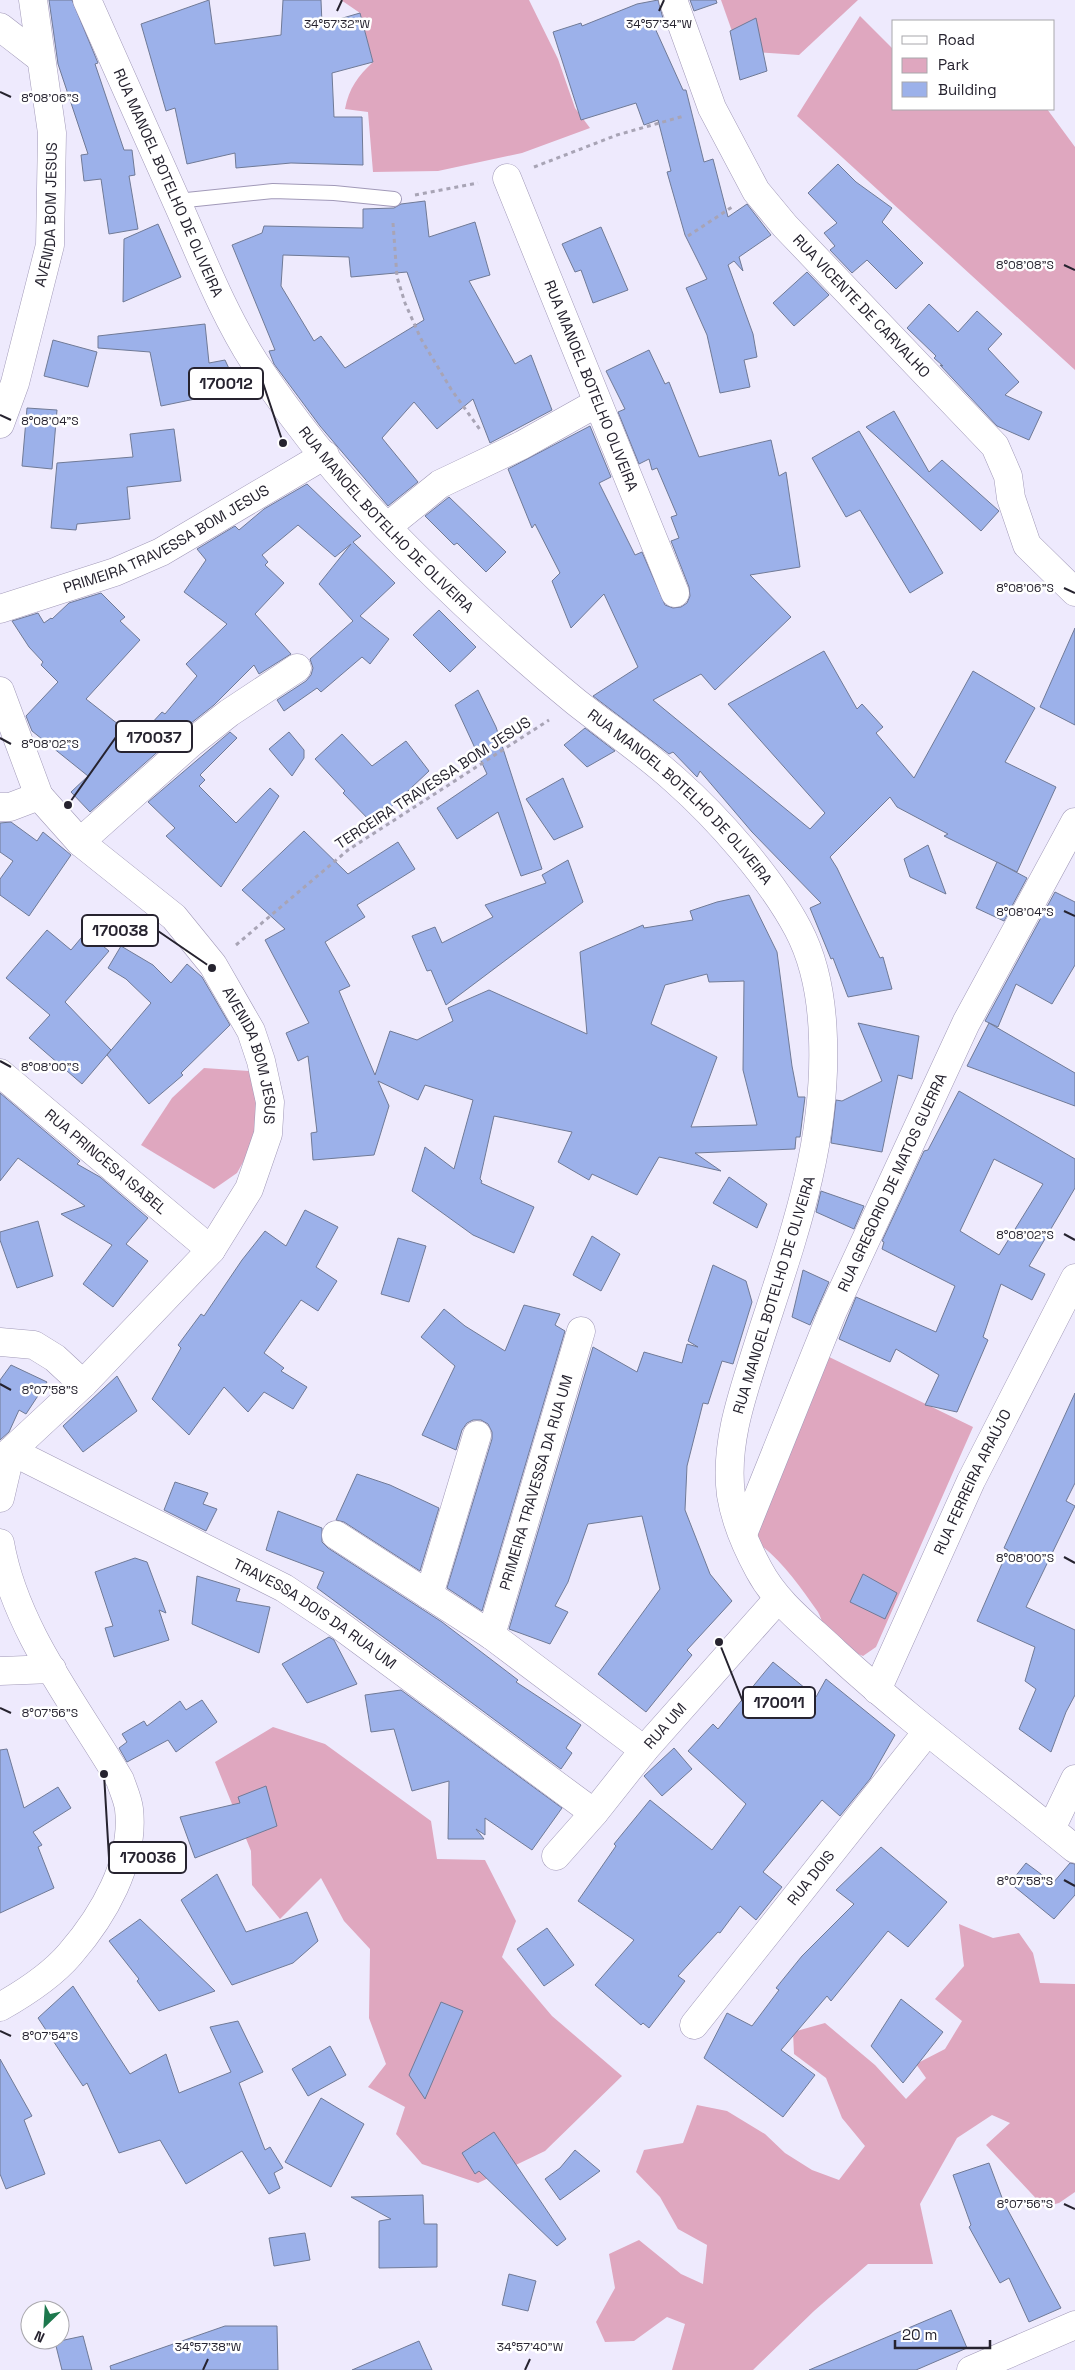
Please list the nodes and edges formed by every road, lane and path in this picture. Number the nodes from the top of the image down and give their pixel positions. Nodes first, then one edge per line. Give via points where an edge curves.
1 (33, 0) edge
2 (87, 0) edge
3 (673, 0) edge
4 (0, 27) edge
5 (40, 58) junction
6 (712, 108) junction
7 (507, 178) junction
8 (756, 191) junction
9 (394, 199) junction
10 (177, 201) junction
11 (688, 236) dead end
12 (597, 403) junction
13 (0, 424) edge
14 (325, 455) junction
15 (496, 458) junction
16 (387, 527) junction
17 (1075, 592) edge
18 (675, 593) dead end
19 (0, 609) edge
20 (297, 668) dead end
21 (0, 691) edge
22 (576, 702) junction
23 (39, 796) junction
24 (0, 806) edge
25 (1072, 836) edge
26 (80, 842) junction
27 (213, 965) junction
28 (0, 1073) edge
29 (211, 1250) junction
30 (1075, 1278) edge
31 (581, 1331) dead end
32 (0, 1342) edge
33 (83, 1384) junction
34 (477, 1435) dead end
35 (12, 1451) junction
36 (0, 1498) edge
37 (743, 1534) junction
38 (336, 1535) dead end
39 (0, 1543) edge
40 (429, 1596) junction
41 (778, 1599) junction
42 (491, 1635) junction
43 (52, 1669) junction
44 (0, 1671) edge
45 (877, 1690) junction
46 (927, 1732) junction
47 (644, 1750) junction
48 (1075, 1779) edge
49 (594, 1813) junction
50 (1051, 1829) junction
51 (1075, 1848) edge
52 (556, 1856) dead end
53 (0, 2007) edge
54 (694, 2025) dead end
55 (1075, 2325) edge
56 (971, 2370) edge

1 - 5 street, AVENIDA BOM JESUS
2 - 10 street, RUA MANOEL BOTELHO DE OLIVEIRA
3 - 6 street, RUA VICENTE DE CARVALHO
4 - 5 street
5 - 13 street, AVENIDA BOM JESUS via 52,133 50,246 15,383
6 - 7 path via 617,135
6 - 8 street, RUA VICENTE DE CARVALHO
7 - 9 path
7 - 12 street, RUA MANOEL BOTELHO OLIVEIRA
8 - 11 path
8 - 17 street, RUA VICENTE DE CARVALHO via 785,226 995,446 1008,476 1010,498 1027,545
9 - 10 lane via 273,191
9 - 15 path via 396,277 405,303 421,339
10 - 14 street, RUA MANOEL BOTELHO DE OLIVEIRA via 222,304 254,361
12 - 15 street
12 - 18 street, RUA MANOEL BOTELHO OLIVEIRA
14 - 16 street, RUA MANOEL BOTELHO DE OLIVEIRA
14 - 19 street, PRIMEIRA TRAVESSA BOM JESUS via 160,552 115,572
15 - 16 street via 440,484
16 - 22 street, RUA MANOEL BOTELHO DE OLIVEIRA via 467,606
20 - 26 street via 229,712
21 - 23 street, AVENIDA BOM JESUS
22 - 27 path, TERCEIRA TRAVESSA BOM JESUS via 348,850
22 - 37 street, RUA MANOEL BOTELHO DE OLIVEIRA via 676,781 735,842 799,930 815,970 822,1006 823,1093 805,1198 738,1408 730,1452 732,1498
23 - 24 street via 10,807
23 - 26 street, AVENIDA BOM JESUS
25 - 37 street, RUA GREGORIO DE MATOS GUERRA via 961,1032 832,1313
26 - 27 street, AVENIDA BOM JESUS via 174,917
27 - 29 street, AVENIDA BOM JESUS via 250,1031 270,1102 268,1134 249,1189
28 - 29 street, RUA PRINCESA ISABEL
29 - 33 street, AVENIDA BOM JESUS
30 - 45 street, RUA FERREIRA ARAÚJO via 967,1490
31 - 42 street, PRIMEIRA TRAVESSA DA RUA UM
32 - 33 street via 34,1344
33 - 35 street, AVENIDA BOM JESUS
34 - 40 street
35 - 36 street
35 - 49 street, TRAVESSA DOIS DA RUA UM via 284,1588 338,1624
37 - 41 street, RUA MANOEL BOTELHO DE OLIVEIRA via 759,1571
38 - 40 street
39 - 43 street via 5,1570 22,1615
40 - 42 street
41 - 45 street, RUA MANOEL BOTELHO DE OLIVEIRA
41 - 47 street, RUA UM
42 - 47 street
43 - 44 street
43 - 53 street via 120,1780 129,1809 128,1844 118,1878 102,1908 69,1955
45 - 46 street
46 - 50 street
46 - 54 street, RUA DOIS
47 - 49 street, RUA UM
48 - 50 street
49 - 52 street, RUA UM
50 - 51 street
55 - 56 street

